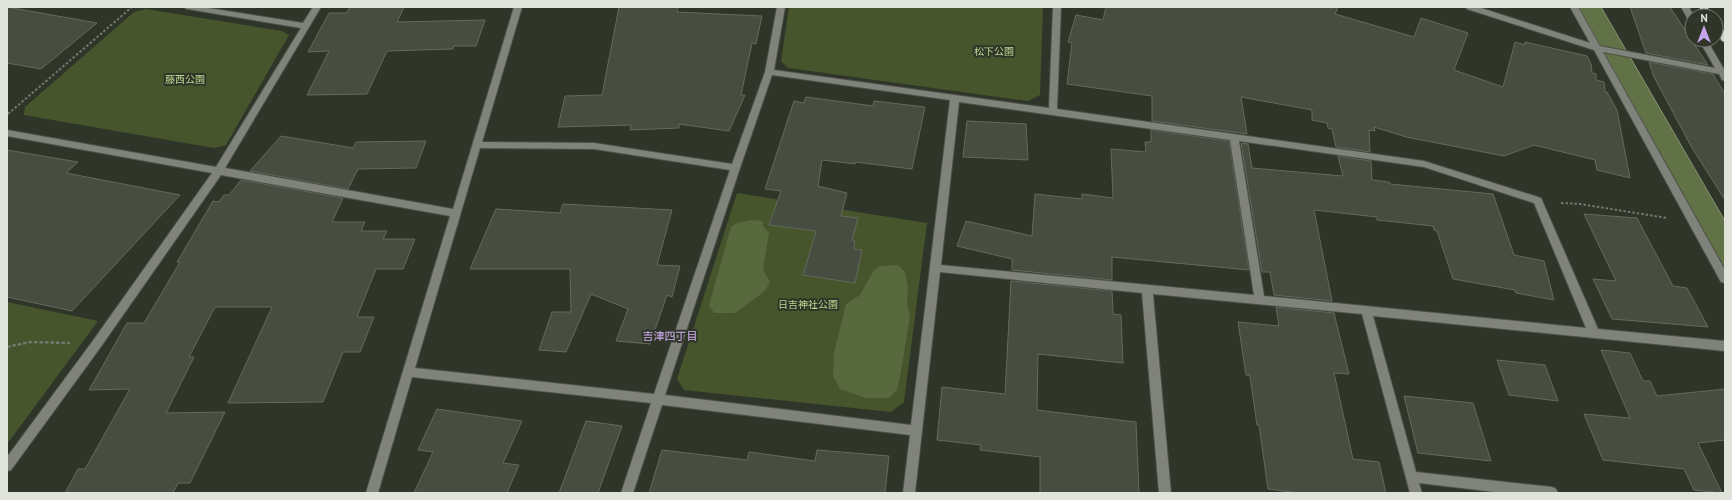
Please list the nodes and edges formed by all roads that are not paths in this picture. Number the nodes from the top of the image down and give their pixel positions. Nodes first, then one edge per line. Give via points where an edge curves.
1 (187, 7) edge
2 (317, 7) edge
3 (518, 7) edge
4 (781, 7) edge
5 (1057, 7) edge
6 (1470, 7) edge
7 (1574, 7) edge
8 (306, 26) junction
9 (1597, 48) junction
10 (1708, 48) edge
11 (769, 72) junction
12 (1723, 75) edge
13 (954, 98) junction
14 (1053, 112) junction
15 (7, 133) edge
16 (1234, 138) junction
17 (476, 145) junction
18 (735, 168) junction
19 (218, 172) junction
20 (456, 213) junction
21 (935, 268) junction
22 (1725, 279) edge
23 (1147, 289) junction
24 (1260, 300) junction
25 (1366, 311) junction
26 (1594, 333) junction
27 (1725, 346) edge
28 (408, 372) junction
29 (657, 399) junction
30 (916, 431) junction
31 (7, 466) edge
32 (1412, 477) junction
33 (372, 493) edge
34 (627, 493) edge
35 (909, 493) edge
36 (1165, 493) edge
37 (1416, 493) edge
38 (1552, 493) edge

1 - 8 street
2 - 8 street
3 - 17 street
4 - 11 street
5 - 14 street
6 - 9 street
7 - 9 street
8 - 19 street
9 - 12 street
9 - 22 street
10 - 12 street
11 - 13 street
11 - 18 street
13 - 14 street
13 - 21 street
14 - 16 street
15 - 19 street
16 - 24 street
16 - 26 street via 1424,164 1538,201
17 - 18 street via 594,146
17 - 20 street
18 - 29 street
19 - 20 street
19 - 31 street
20 - 28 street
21 - 23 street
21 - 30 street
23 - 24 street
23 - 36 street
24 - 25 street
25 - 26 street
25 - 32 street
26 - 27 street
28 - 29 street
28 - 33 street
29 - 30 street
29 - 34 street
30 - 35 street
32 - 37 street
32 - 38 street

